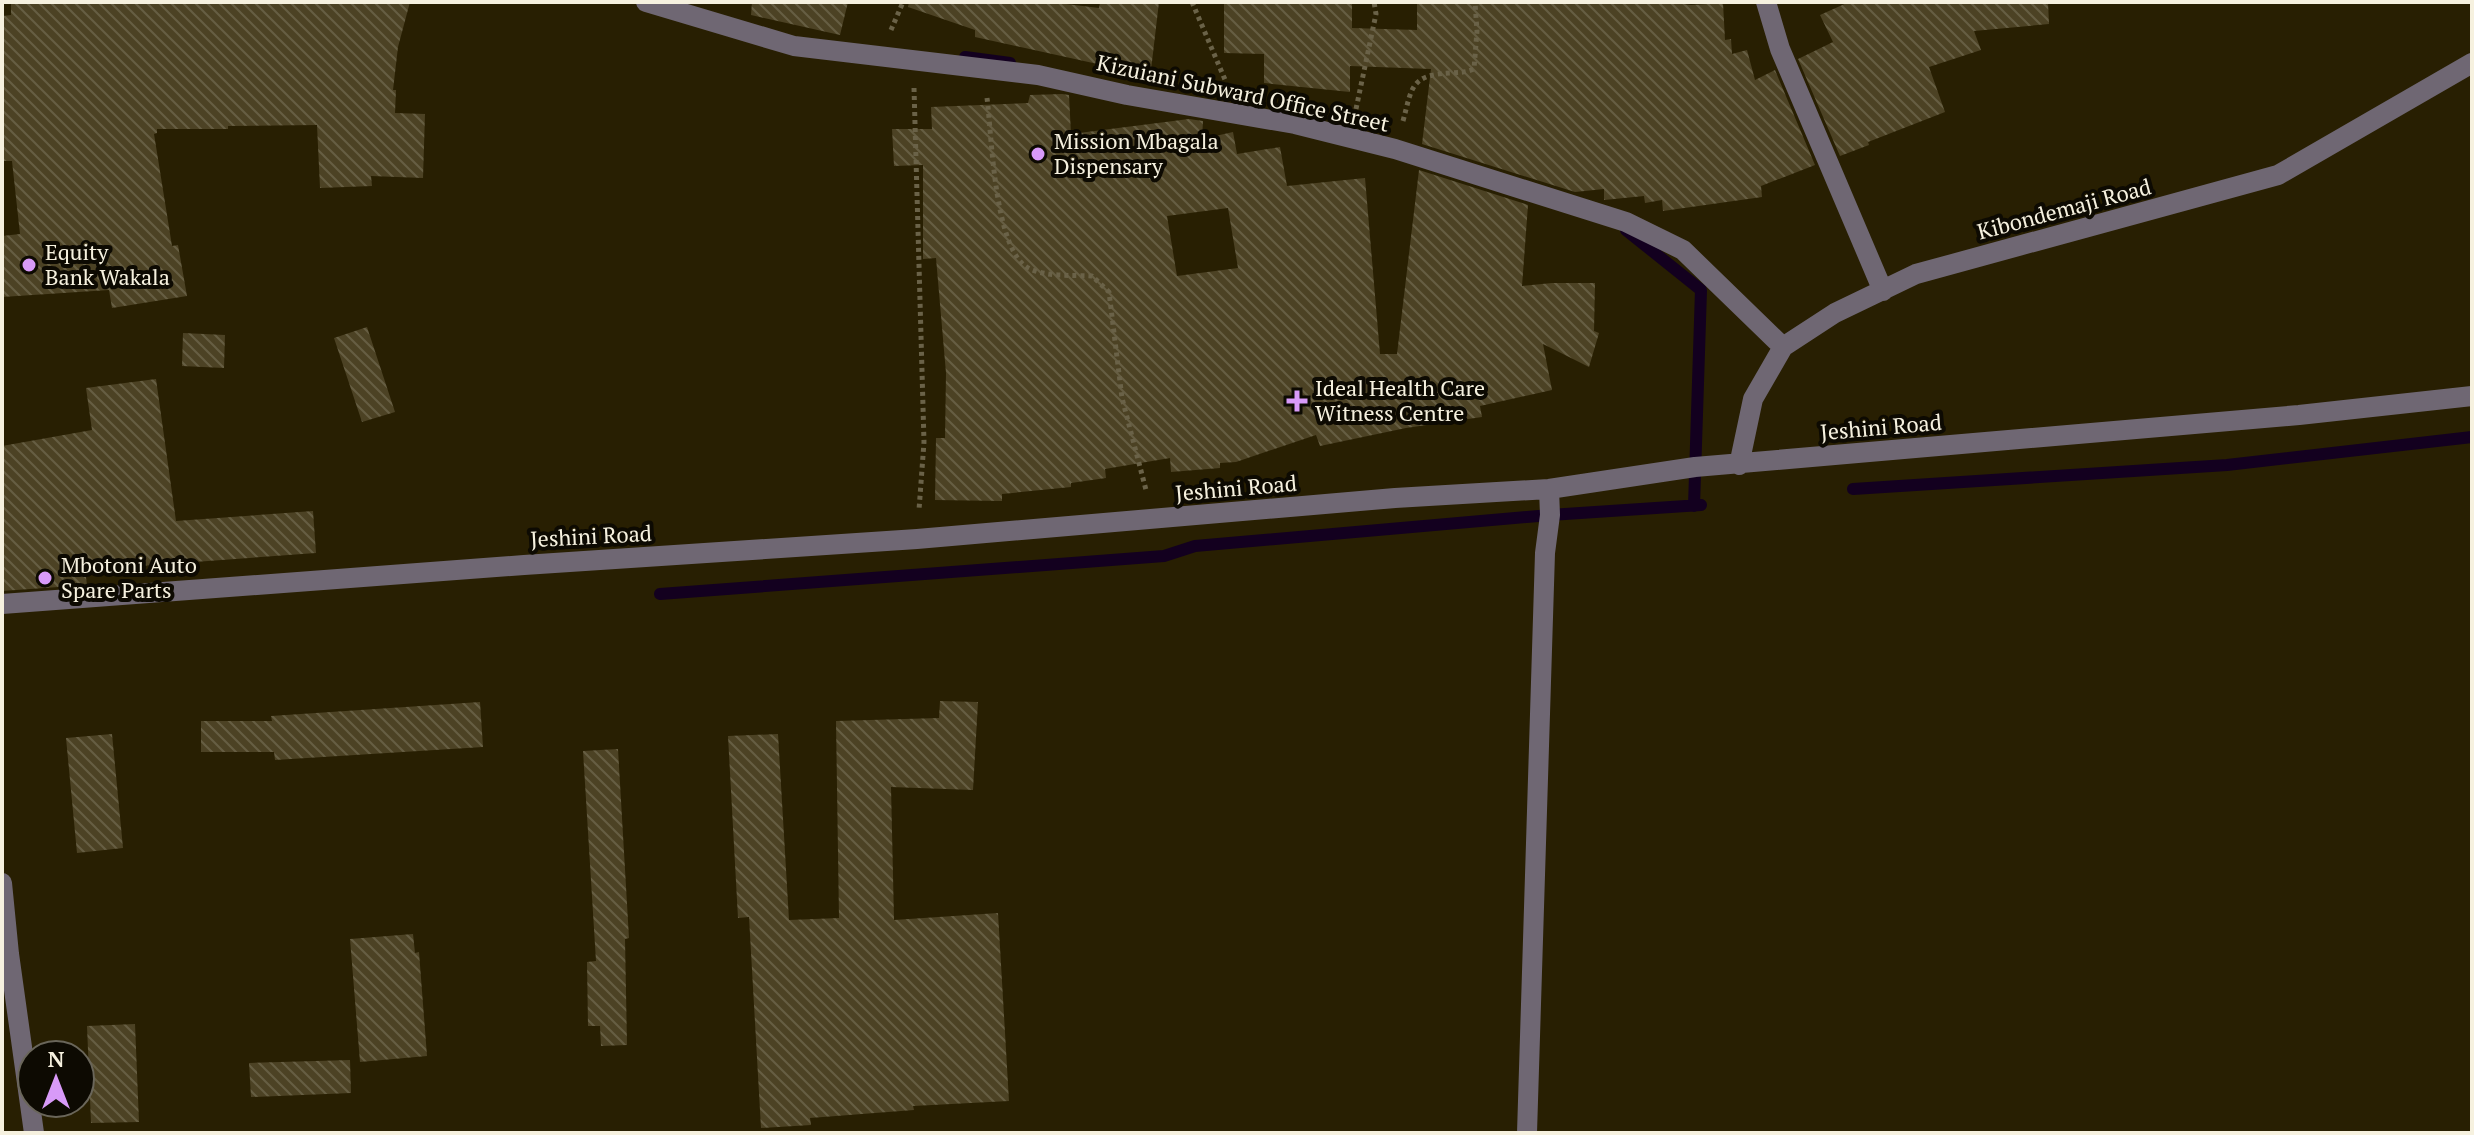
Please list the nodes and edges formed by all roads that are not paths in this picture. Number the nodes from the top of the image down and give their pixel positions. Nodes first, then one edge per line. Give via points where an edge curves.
1 (646, 2) edge
2 (1766, 2) edge
3 (2472, 63) edge
4 (1883, 291) junction
5 (1783, 347) junction
6 (2472, 396) edge
7 (1739, 465) junction
8 (1549, 489) junction
9 (2, 604) edge
10 (2, 883) edge
11 (34, 1133) edge
12 (1527, 1133) edge

1 - 5 street, Kizuiani Subward Office Street via 794,46 1038,75 1395,149 1626,222 1683,250
2 - 4 street via 1780,49
3 - 4 street, Kibondemaji Road via 2278,175 1916,274
4 - 5 street, Kibondemaji Road via 1835,313
5 - 7 street, Kibondemaji Road via 1753,399
6 - 7 street, Jeshini Road
7 - 8 street, Jeshini Road
8 - 9 street, Jeshini Road
8 - 12 street
10 - 11 street

